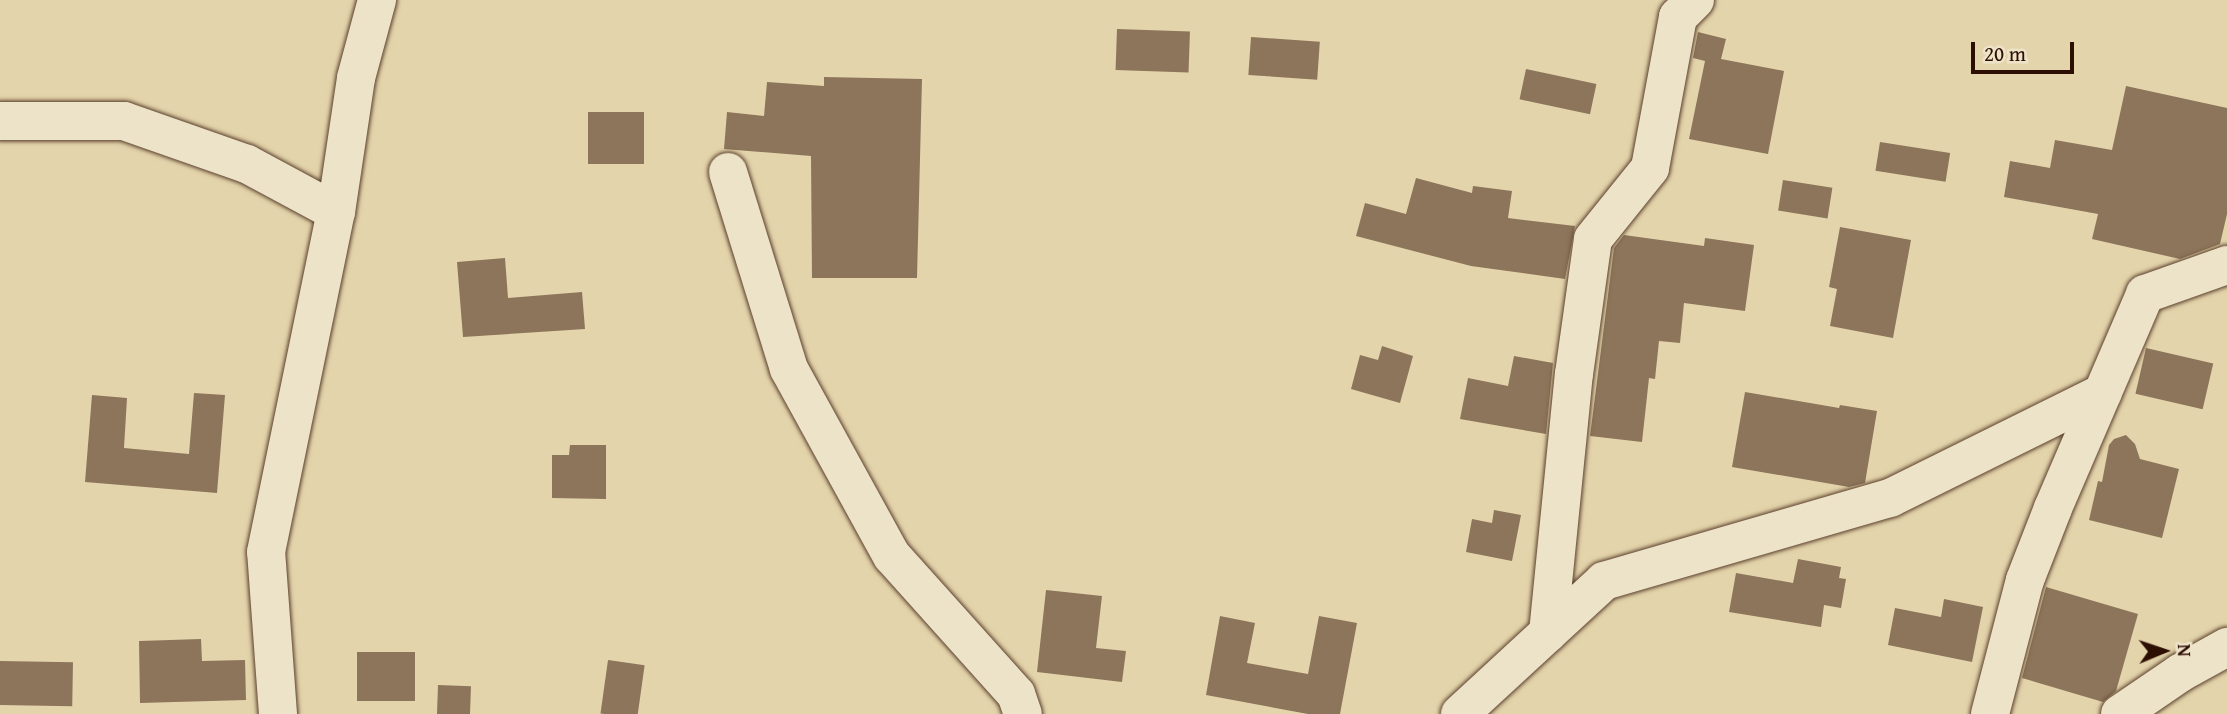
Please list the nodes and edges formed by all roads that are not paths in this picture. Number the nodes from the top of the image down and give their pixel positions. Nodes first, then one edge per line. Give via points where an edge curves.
1 (377, 0) edge
2 (1695, 0) edge
3 (0, 121) edge
4 (728, 172) dead end
5 (336, 212) junction
6 (2227, 265) edge
7 (2102, 393) junction
8 (1548, 633) junction
9 (2227, 647) edge
10 (278, 714) edge
11 (1023, 714) edge
12 (1460, 714) edge
13 (1990, 714) edge
14 (2120, 714) edge

1 - 5 street via 356,78
2 - 8 street via 1678,17 1650,167 1593,239 1574,374
3 - 5 street via 124,121 247,163
4 - 11 street via 789,369 802,393 892,556 1016,694
5 - 10 street via 266,552
6 - 7 street via 2146,295
7 - 8 street via 1890,498 1604,581
7 - 13 street via 2025,580
8 - 12 street
9 - 14 street

